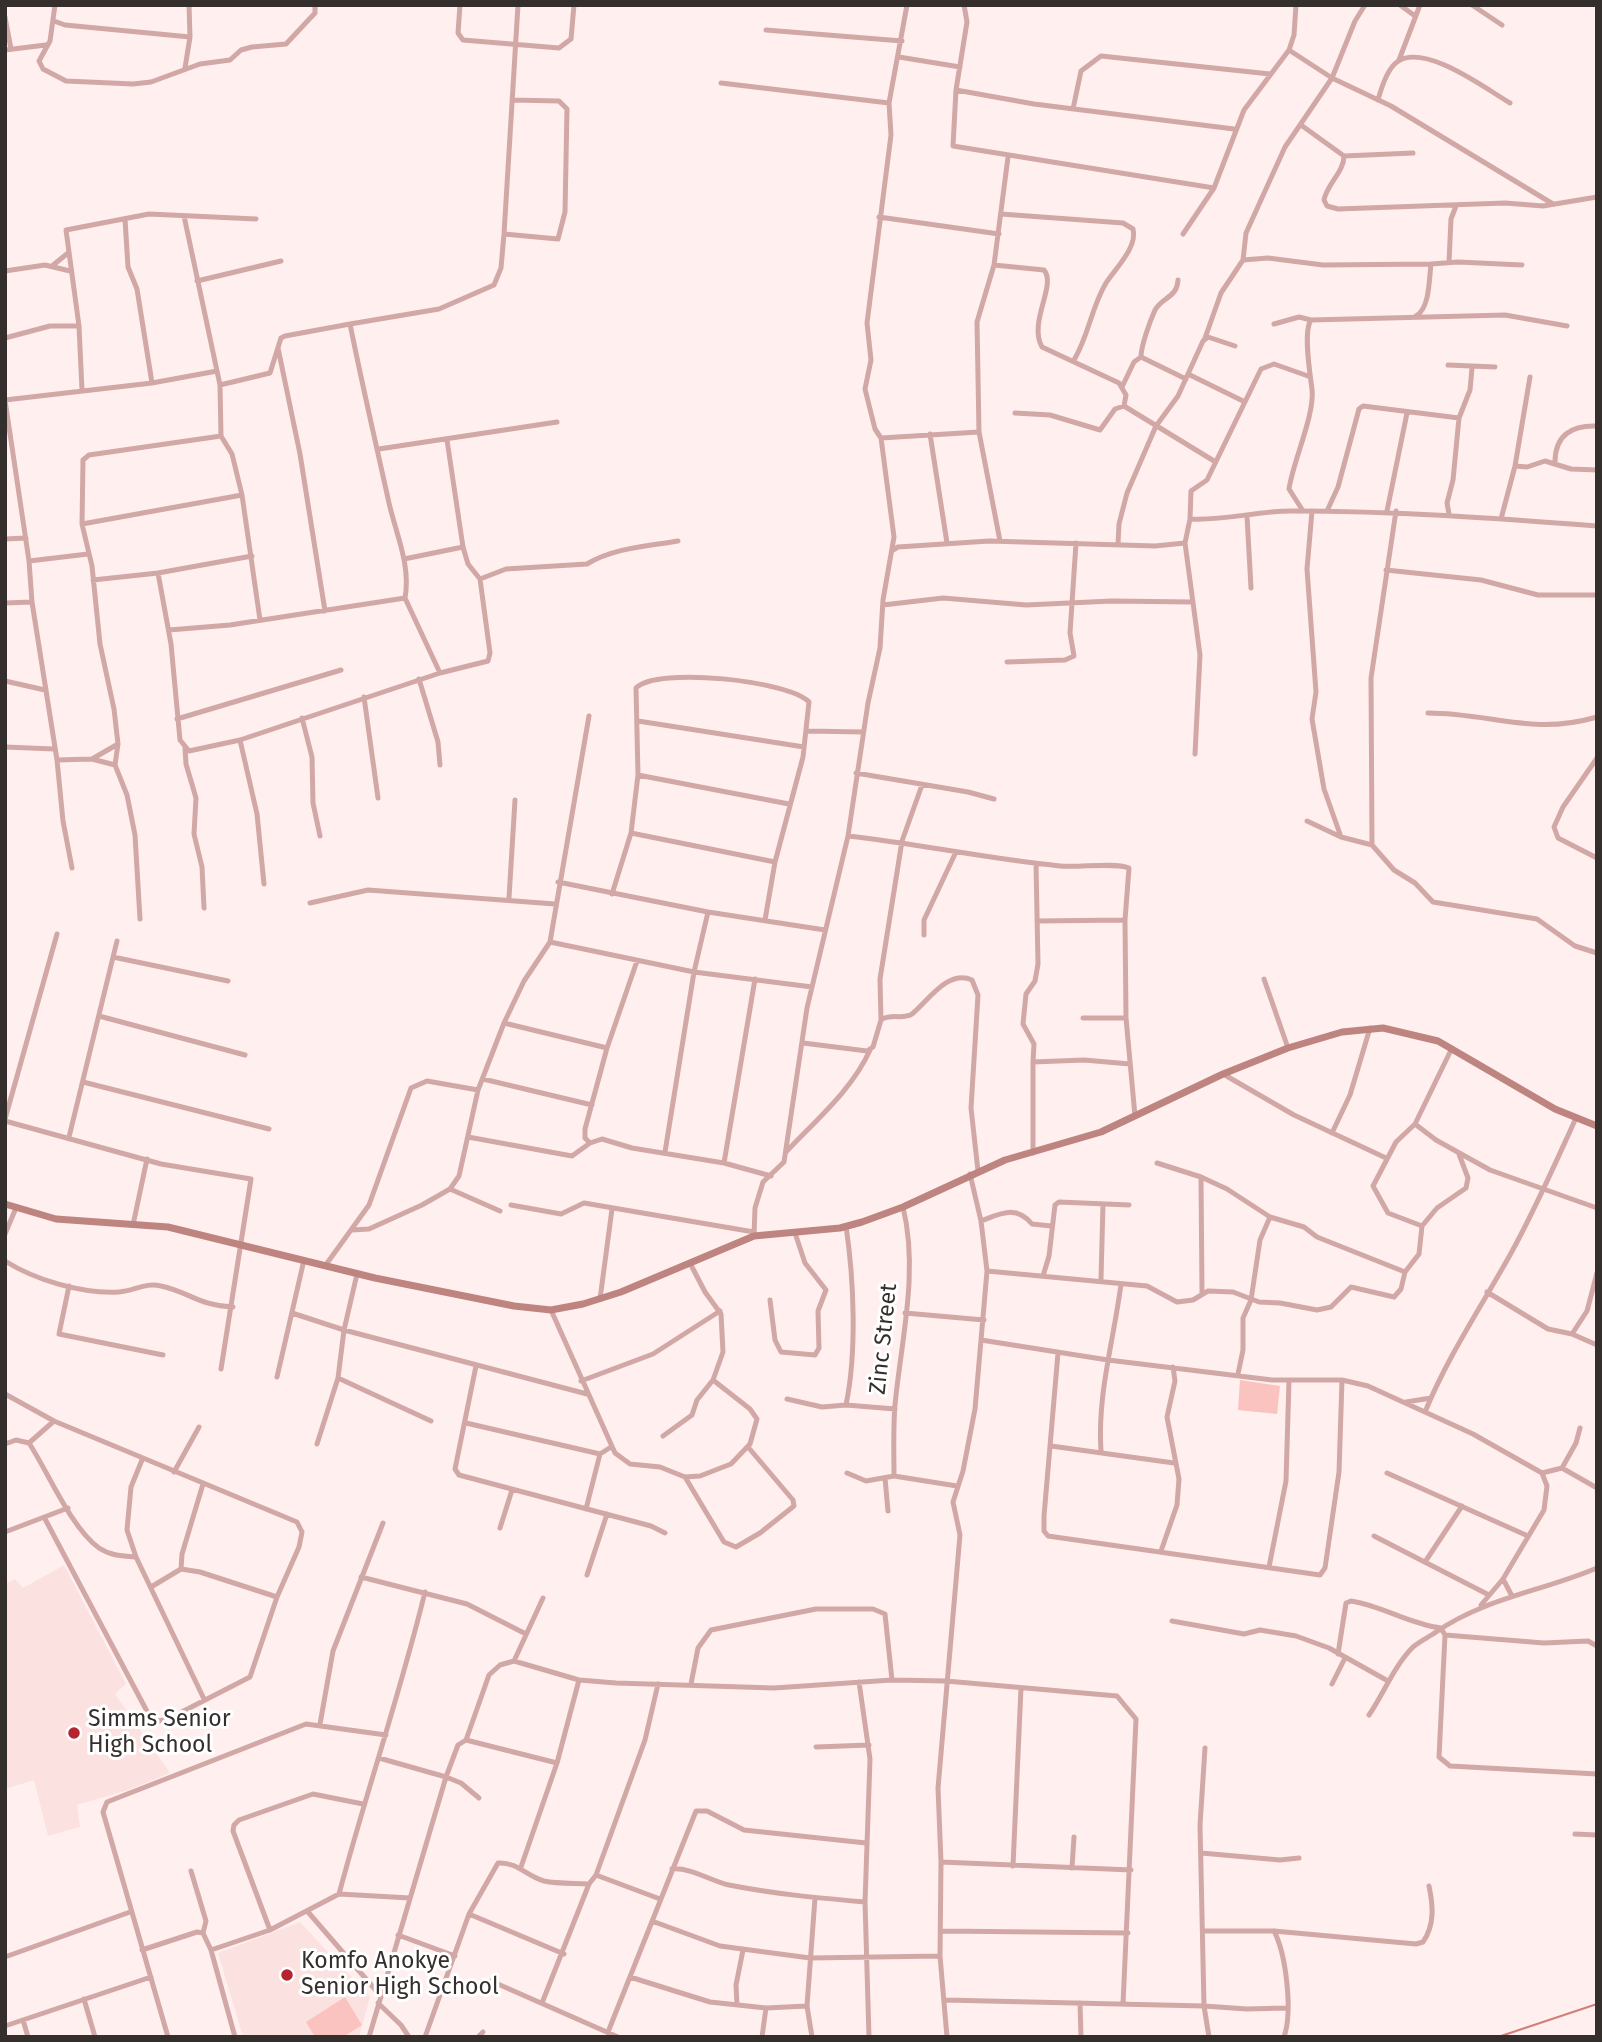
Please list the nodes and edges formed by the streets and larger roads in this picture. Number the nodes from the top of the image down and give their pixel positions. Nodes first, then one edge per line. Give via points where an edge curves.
1 (55, 5) edge
2 (189, 5) edge
3 (315, 5) edge
4 (460, 5) edge
5 (518, 5) edge
6 (574, 5) edge
7 (907, 5) edge
8 (964, 5) edge
9 (1296, 5) edge
10 (1365, 5) edge
11 (1399, 5) edge
12 (1420, 5) edge
13 (1472, 5) edge
14 (1415, 16) junction
15 (5, 17) edge
16 (54, 21) junction
17 (1502, 25) dead end
18 (766, 30) dead end
19 (190, 37) junction
20 (902, 41) junction
21 (46, 45) junction
22 (516, 46) junction
23 (8, 49) edge
24 (1289, 50) junction
25 (899, 57) junction
26 (1399, 60) junction
27 (960, 66) junction
28 (185, 68) junction
29 (1270, 74) junction
30 (1332, 78) junction
31 (721, 83) dead end
32 (956, 90) junction
33 (512, 100) junction
34 (1377, 100) junction
35 (889, 103) junction
36 (1510, 103) dead end
37 (1073, 109) junction
38 (1301, 125) junction
39 (1234, 129) junction
40 (1413, 153) dead end
41 (1344, 156) junction
42 (1008, 157) junction
43 (1214, 188) junction
44 (1597, 197) edge
45 (1553, 204) junction
46 (1455, 205) junction
47 (1002, 214) junction
48 (184, 216) junction
49 (879, 217) junction
50 (125, 219) junction
51 (256, 219) dead end
52 (504, 234) junction
53 (999, 234) junction
54 (1183, 234) dead end
55 (68, 253) junction
56 (1242, 260) junction
57 (281, 261) dead end
58 (1450, 262) junction
59 (1431, 264) junction
60 (994, 265) junction
61 (1522, 265) dead end
62 (52, 266) junction
63 (5, 271) edge
64 (70, 271) junction
65 (1178, 280) dead end
66 (197, 281) junction
67 (1413, 317) junction
68 (1311, 320) junction
69 (350, 324) junction
70 (1274, 324) dead end
71 (79, 326) junction
72 (1567, 326) dead end
73 (5, 338) edge
74 (1205, 338) junction
75 (1236, 346) dead end
76 (278, 348) junction
77 (1141, 358) junction
78 (1074, 360) junction
79 (1448, 365) dead end
80 (1495, 367) dead end
81 (1472, 368) junction
82 (217, 371) junction
83 (1187, 376) junction
84 (1308, 376) junction
85 (1530, 377) dead end
86 (152, 383) junction
87 (220, 385) junction
88 (1122, 387) junction
89 (82, 390) junction
90 (5, 400) edge
91 (1243, 401) junction
92 (1124, 406) junction
93 (1015, 413) dead end
94 (1407, 413) junction
95 (1459, 418) junction
96 (557, 422) dead end
97 (1156, 426) junction
98 (1597, 426) edge
99 (979, 432) junction
100 (930, 434) junction
101 (221, 436) junction
102 (881, 438) junction
103 (447, 440) junction
104 (379, 449) junction
105 (1214, 461) junction
106 (1555, 462) junction
107 (1516, 466) junction
108 (1597, 470) edge
109 (242, 495) junction
110 (1303, 511) junction
111 (1312, 511) junction
112 (1328, 511) junction
113 (1387, 511) junction
114 (1396, 511) junction
115 (1449, 514) junction
116 (1247, 516) junction
117 (1190, 519) junction
118 (1502, 519) junction
119 (82, 524) junction
120 (1597, 526) edge
121 (26, 538) junction
122 (5, 540) edge
123 (678, 541) dead end
124 (1000, 541) junction
125 (1076, 543) junction
126 (1185, 543) junction
127 (947, 544) junction
128 (1118, 544) junction
129 (463, 547) junction
130 (893, 550) junction
131 (88, 554) junction
132 (252, 556) junction
133 (404, 559) junction
134 (29, 561) junction
135 (1385, 570) junction
136 (158, 573) junction
137 (480, 579) junction
138 (93, 580) junction
139 (1251, 588) dead end
140 (1597, 595) edge
141 (405, 598) junction
142 (32, 602) junction
143 (1073, 602) junction
144 (1192, 602) junction
145 (5, 603) edge
146 (883, 605) junction
147 (325, 611) junction
148 (260, 620) junction
149 (169, 630) junction
150 (1007, 662) dead end
151 (341, 670) dead end
152 (440, 673) junction
153 (419, 679) junction
154 (5, 681) edge
155 (45, 690) junction
156 (364, 696) junction
157 (1428, 713) dead end
158 (589, 716) dead end
159 (1597, 717) edge
160 (177, 719) junction
161 (302, 719) junction
162 (638, 721) junction
163 (807, 731) junction
164 (863, 732) junction
165 (240, 740) junction
166 (118, 744) junction
167 (5, 747) edge
168 (804, 747) junction
169 (185, 748) junction
170 (54, 749) junction
171 (1195, 754) dead end
172 (1597, 758) edge
173 (92, 759) junction
174 (57, 760) junction
175 (115, 765) junction
176 (440, 765) dead end
177 (856, 773) junction
178 (638, 775) junction
179 (922, 785) junction
180 (378, 798) dead end
181 (994, 799) dead end
182 (515, 800) dead end
183 (789, 804) junction
184 (1307, 821) dead end
185 (631, 833) junction
186 (320, 836) dead end
187 (848, 836) junction
188 (1341, 837) junction
189 (902, 841) junction
190 (1372, 845) junction
191 (955, 853) junction
192 (1597, 858) edge
193 (775, 862) junction
194 (1037, 864) junction
195 (72, 868) dead end
196 (558, 882) junction
197 (264, 884) dead end
198 (612, 894) junction
199 (509, 898) junction
200 (310, 903) dead end
201 (555, 904) junction
202 (204, 908) dead end
203 (708, 912) junction
204 (140, 919) dead end
205 (765, 920) junction
206 (1125, 920) junction
207 (1037, 922) junction
208 (825, 930) junction
209 (57, 934) dead end
210 (924, 935) dead end
211 (117, 941) dead end
212 (550, 942) junction
213 (1597, 953) edge
214 (113, 957) junction
215 (637, 961) junction
216 (694, 972) junction
217 (755, 979) junction
218 (1264, 979) dead end
219 (228, 981) dead end
220 (812, 987) junction
221 (99, 1016) junction
222 (1083, 1018) dead end
223 (1126, 1018) junction
224 (881, 1020) junction
225 (504, 1023) junction
226 (1370, 1028) junction
227 (803, 1043) junction
228 (607, 1048) junction
229 (1288, 1048) junction
230 (1452, 1048) junction
231 (870, 1049) junction
232 (245, 1055) dead end
233 (1033, 1062) junction
234 (1130, 1064) junction
235 (1223, 1074) junction
236 (483, 1079) junction
237 (83, 1082) junction
238 (478, 1090) junction
239 (592, 1105) junction
240 (1135, 1116) junction
241 (1576, 1118) junction
242 (5, 1120) edge
243 (1415, 1124) junction
244 (1597, 1126) edge
245 (269, 1129) dead end
246 (1332, 1133) junction
247 (69, 1137) junction
248 (468, 1137) junction
249 (590, 1143) junction
250 (666, 1152) junction
251 (786, 1152) junction
252 (1033, 1153) junction
253 (1459, 1154) junction
254 (1385, 1158) junction
255 (147, 1159) junction
256 (724, 1163) junction
257 (1157, 1163) dead end
258 (978, 1171) junction
259 (970, 1174) junction
260 (771, 1177) junction
261 (1201, 1177) junction
262 (450, 1189) junction
263 (1544, 1189) junction
264 (5, 1204) edge
265 (1103, 1204) junction
266 (511, 1205) dead end
267 (1129, 1205) dead end
268 (903, 1207) junction
269 (16, 1208) junction
270 (1597, 1208) edge
271 (612, 1209) junction
272 (500, 1211) dead end
273 (1270, 1217) junction
274 (981, 1221) junction
275 (133, 1226) junction
276 (846, 1226) junction
277 (1051, 1226) junction
278 (1422, 1226) junction
279 (352, 1230) junction
280 (794, 1233) junction
281 (5, 1234) edge
282 (754, 1234) junction
283 (242, 1244) junction
284 (304, 1260) junction
285 (5, 1261) edge
286 (690, 1263) junction
287 (325, 1266) junction
288 (987, 1271) junction
289 (1405, 1272) junction
290 (357, 1274) junction
291 (1596, 1274) edge
292 (1043, 1276) junction
293 (1101, 1279) junction
294 (1121, 1284) junction
295 (69, 1286) junction
296 (1487, 1292) junction
297 (1202, 1293) junction
298 (600, 1299) junction
299 (769, 1300) dead end
300 (1251, 1300) junction
301 (233, 1307) junction
302 (551, 1310) junction
303 (720, 1311) junction
304 (292, 1312) junction
305 (905, 1313) junction
306 (984, 1320) junction
307 (344, 1330) junction
308 (1572, 1334) junction
309 (981, 1340) junction
310 (1597, 1345) edge
311 (1058, 1353) junction
312 (163, 1355) dead end
313 (1108, 1360) junction
314 (476, 1366) junction
315 (1173, 1367) junction
316 (221, 1369) dead end
317 (1238, 1374) junction
318 (277, 1377) dead end
319 (338, 1378) junction
320 (713, 1380) junction
321 (1289, 1380) junction
322 (1342, 1380) junction
323 (582, 1381) junction
324 (5, 1394) edge
325 (587, 1394) junction
326 (1431, 1398) junction
327 (787, 1399) dead end
328 (1403, 1403) junction
329 (846, 1405) junction
330 (895, 1409) junction
331 (1425, 1412) junction
332 (54, 1421) junction
333 (430, 1421) dead end
334 (466, 1423) junction
335 (199, 1427) dead end
336 (1580, 1428) dead end
337 (663, 1436) dead end
338 (29, 1443) junction
339 (5, 1444) edge
340 (317, 1444) dead end
341 (1051, 1446) junction
342 (611, 1447) junction
343 (748, 1447) junction
344 (1101, 1451) junction
345 (600, 1454) junction
346 (142, 1460) junction
347 (1174, 1463) junction
348 (1562, 1468) junction
349 (174, 1472) junction
350 (847, 1473) dead end
351 (1387, 1473) dead end
352 (1542, 1473) junction
353 (894, 1476) junction
354 (685, 1477) junction
355 (885, 1478) junction
356 (203, 1484) junction
357 (957, 1486) junction
358 (1597, 1488) edge
359 (512, 1490) junction
360 (1462, 1506) junction
361 (68, 1508) junction
362 (586, 1509) junction
363 (888, 1511) dead end
364 (607, 1514) junction
365 (44, 1517) junction
366 (383, 1522) dead end
367 (500, 1528) dead end
368 (5, 1532) edge
369 (665, 1533) dead end
370 (1374, 1536) dead end
371 (1528, 1536) junction
372 (1161, 1551) junction
373 (136, 1557) junction
374 (1425, 1562) junction
375 (1269, 1567) junction
376 (1597, 1568) edge
377 (181, 1569) junction
378 (587, 1575) dead end
379 (361, 1577) junction
380 (1503, 1579) junction
381 (150, 1587) junction
382 (425, 1592) junction
383 (1489, 1595) junction
384 (1512, 1596) junction
385 (277, 1597) junction
386 (543, 1598) dead end
387 (1481, 1605) junction
388 (1172, 1621) dead end
389 (1441, 1628) junction
390 (526, 1634) junction
391 (1445, 1635) junction
392 (1597, 1646) edge
393 (1338, 1654) junction
394 (1345, 1658) junction
395 (514, 1661) junction
396 (579, 1680) junction
397 (892, 1680) junction
398 (946, 1681) junction
399 (1388, 1681) junction
400 (859, 1682) junction
401 (658, 1684) junction
402 (691, 1684) junction
403 (1332, 1684) dead end
404 (1021, 1688) junction
405 (204, 1699) junction
406 (1369, 1715) dead end
407 (320, 1724) junction
408 (386, 1735) junction
409 (466, 1740) junction
410 (869, 1745) junction
411 (816, 1747) dead end
412 (1205, 1748) dead end
413 (379, 1758) junction
414 (558, 1763) junction
415 (1597, 1774) edge
416 (446, 1777) junction
417 (479, 1798) dead end
418 (363, 1804) junction
419 (1576, 1834) dead end
420 (1597, 1835) edge
421 (1074, 1838) dead end
422 (866, 1843) junction
423 (1201, 1853) junction
424 (1299, 1858) dead end
425 (942, 1862) junction
426 (1013, 1866) junction
427 (521, 1867) junction
428 (1072, 1868) junction
429 (672, 1869) junction
430 (1130, 1870) junction
431 (191, 1871) dead end
432 (596, 1875) junction
433 (589, 1884) junction
434 (1429, 1886) dead end
435 (339, 1895) junction
436 (410, 1898) junction
437 (815, 1898) junction
438 (660, 1899) junction
439 (865, 1902) junction
440 (130, 1912) junction
441 (308, 1912) junction
442 (469, 1914) junction
443 (652, 1921) junction
444 (270, 1930) junction
445 (942, 1931) junction
446 (1203, 1931) junction
447 (1274, 1931) junction
448 (203, 1933) junction
449 (1128, 1933) junction
450 (398, 1935) junction
451 (142, 1950) junction
452 (211, 1950) junction
453 (743, 1950) junction
454 (564, 1954) junction
455 (867, 1955) junction
456 (455, 1956) junction
457 (940, 1956) junction
458 (5, 1957) edge
459 (810, 1958) junction
460 (151, 1977) junction
461 (630, 1977) junction
462 (491, 1981) dead end
463 (380, 1994) junction
464 (84, 1999) junction
465 (944, 2000) junction
466 (378, 2003) junction
467 (542, 2003) junction
468 (1080, 2003) junction
469 (1123, 2004) junction
470 (737, 2005) junction
471 (807, 2006) junction
472 (1204, 2006) junction
473 (766, 2008) junction
474 (1287, 2008) junction
475 (23, 2020) junction
476 (5, 2026) edge
477 (608, 2032) junction
478 (28, 2037) edge
479 (95, 2037) edge
480 (167, 2037) edge
481 (235, 2037) edge
482 (369, 2037) edge
483 (409, 2037) edge
484 (425, 2037) edge
485 (618, 2037) edge
486 (762, 2037) edge
487 (813, 2037) edge
488 (869, 2037) edge
489 (947, 2037) edge
490 (1081, 2037) edge
491 (1209, 2037) edge
492 (1284, 2037) edge

1 - 16 street
2 - 19 street
3 - 28 street via 316,13 286,44 252,47 229,60
4 - 22 street via 458,33 463,40
5 - 22 street
6 - 22 street via 568,44 559,48
7 - 20 street
8 - 27 street via 967,22
9 - 24 street
10 - 30 street
11 - 14 street
12 - 14 street
13 - 17 street
14 - 26 street
15 - 23 street
16 - 19 street
16 - 21 street
18 - 20 street
19 - 28 street
20 - 25 street
21 - 23 street
21 - 28 street via 41,66 66,81 143,83
22 - 33 street
24 - 29 street
24 - 30 street
25 - 27 street
25 - 35 street
26 - 34 street
26 - 36 street via 1431,60
27 - 32 street
29 - 37 street via 1101,56 1078,76
29 - 39 street
30 - 34 street
30 - 38 street
31 - 35 street
32 - 37 street
32 - 42 street via 953,146
33 - 52 street
33 - 52 street via 559,102 567,109 565,212 558,239
34 - 45 street
35 - 49 street via 891,135
37 - 39 street
38 - 41 street
38 - 56 street via 1285,147 1246,233
39 - 43 street
40 - 41 street
41 - 46 street via 1326,190 1327,206 1354,210
42 - 43 street
42 - 47 street
43 - 54 street
44 - 45 street
45 - 46 street
46 - 58 street
47 - 53 street
47 - 78 street via 1123,223 1133,229 1132,243 1096,300
48 - 50 street via 149,214
48 - 51 street
48 - 66 street
49 - 53 street
49 - 102 street via 867,319 871,360 865,389
50 - 55 street via 66,230
50 - 86 street via 128,267 137,289
52 - 69 street via 501,268 490,288 439,309
53 - 60 street
55 - 62 street
55 - 64 street
56 - 59 street
56 - 74 street via 1221,293
57 - 66 street
58 - 59 street
58 - 61 street
59 - 67 street via 1425,305
60 - 78 street via 1040,268 1048,273 1038,340 1042,347
60 - 99 street via 977,323
62 - 63 street
62 - 64 street
64 - 71 street
65 - 77 street via 1174,294 1155,309
66 - 82 street
67 - 68 street
67 - 72 street via 1505,315
68 - 70 street via 1299,317
68 - 84 street via 1307,328
69 - 76 street via 285,336
69 - 104 street
71 - 73 street via 50,326
71 - 89 street
74 - 75 street
74 - 83 street
76 - 87 street via 270,373
76 - 147 street
77 - 83 street
77 - 88 street via 1134,362
78 - 88 street
79 - 81 street
80 - 81 street
81 - 95 street via 1470,390
82 - 86 street
82 - 87 street
83 - 91 street
83 - 97 street
84 - 91 street via 1266,365
84 - 110 street via 1311,398 1289,489
85 - 107 street
86 - 89 street
87 - 101 street
88 - 92 street
89 - 90 street
90 - 121 street
91 - 105 street
92 - 93 street via 1115,409 1100,430 1050,415
92 - 97 street
94 - 95 street
94 - 112 street via 1359,409
94 - 113 street
95 - 115 street
96 - 103 street
97 - 105 street
97 - 128 street via 1122,508
98 - 106 street via 1579,425 1566,433 1558,444
99 - 100 street
99 - 124 street
100 - 102 street
100 - 127 street
101 - 109 street via 232,454
101 - 119 street via 85,457
102 - 130 street
103 - 104 street
103 - 129 street
104 - 133 street
105 - 117 street via 1207,480 1191,491
106 - 107 street
106 - 108 street via 1571,469
107 - 118 street
109 - 119 street
109 - 132 street
110 - 111 street
110 - 116 street
111 - 112 street
111 - 188 street via 1307,569 1316,692 1312,719 1325,789
112 - 113 street
113 - 114 street
114 - 115 street
114 - 135 street
115 - 118 street
116 - 117 street
116 - 139 street
117 - 126 street
118 - 120 street
119 - 131 street
121 - 122 street
121 - 134 street
123 - 137 street via 644,545 587,564 506,569
124 - 125 street
124 - 127 street
125 - 128 street
125 - 143 street
126 - 128 street
126 - 144 street
127 - 130 street
129 - 133 street
129 - 137 street via 468,564
130 - 146 street
131 - 134 street
131 - 138 street
132 - 136 street
132 - 148 street
133 - 141 street
134 - 142 street
135 - 140 street via 1481,580 1538,595
135 - 190 street via 1371,678
136 - 138 street
136 - 149 street
137 - 152 street via 488,661
138 - 166 street
141 - 147 street
141 - 152 street
142 - 145 street
142 - 155 street
143 - 144 street
143 - 146 street via 1026,605 943,598
143 - 150 street via 1070,642 1074,656
144 - 171 street via 1199,655
146 - 164 street via 880,648
147 - 148 street
148 - 149 street
149 - 160 street
151 - 160 street
152 - 153 street
153 - 156 street
153 - 176 street via 438,742
154 - 155 street
155 - 170 street
156 - 161 street
156 - 180 street
157 - 159 street via 1544,727
158 - 196 street
160 - 169 street
161 - 165 street
161 - 186 street via 312,757 313,803
162 - 163 street via 638,685 687,675 798,692 809,702
162 - 168 street
162 - 178 street
163 - 164 street
163 - 168 street
164 - 177 street
165 - 169 street via 194,752
165 - 197 street via 257,814
166 - 173 street
166 - 175 street
167 - 170 street
168 - 183 street
169 - 202 street via 196,798 194,834 202,867
170 - 174 street
172 - 192 street via 1563,807 1555,827 1558,838
173 - 174 street
173 - 175 street
174 - 195 street
175 - 204 street via 135,835
177 - 179 street
177 - 187 street
178 - 183 street
178 - 185 street
179 - 181 street
179 - 189 street
182 - 199 street
183 - 193 street
184 - 188 street
185 - 193 street
185 - 198 street
187 - 189 street
187 - 208 street
188 - 190 street
189 - 191 street
189 - 224 street via 880,979
190 - 213 street via 1433,902 1537,919 1575,946
191 - 194 street
191 - 210 street via 924,920
193 - 205 street
194 - 206 street via 1129,868
194 - 207 street
196 - 198 street
196 - 201 street
198 - 203 street
199 - 200 street via 368,890
199 - 201 street
201 - 212 street
203 - 205 street
203 - 216 street
205 - 208 street
206 - 207 street
206 - 223 street
207 - 233 street via 1038,964 1035,981 1026,994 1023,1024 1034,1044
208 - 220 street
209 - 242 street
211 - 214 street
212 - 215 street
212 - 225 street
214 - 219 street
214 - 221 street
215 - 216 street
215 - 228 street
216 - 217 street
216 - 250 street
217 - 220 street
217 - 256 street
218 - 229 street
220 - 227 street
221 - 232 street
221 - 237 street
222 - 223 street
223 - 234 street
224 - 231 street
224 - 258 street via 912,1014 948,982 972,980 978,995 971,1108
225 - 228 street
225 - 236 street
226 - 229 street
226 - 230 street via 1402,1030
226 - 246 street via 1350,1095
227 - 231 street
227 - 251 street
228 - 239 street
229 - 235 street
230 - 241 street
230 - 243 street
231 - 251 street via 863,1067
233 - 234 street
233 - 252 street
234 - 240 street
235 - 240 street
235 - 246 street
236 - 238 street
236 - 239 street
237 - 245 street
237 - 247 street
238 - 248 street
238 - 279 street via 427,1082 411,1088 369,1205
239 - 249 street via 585,1129
240 - 252 street via 1074,1142
241 - 244 street
241 - 263 street
242 - 247 street
243 - 253 street
243 - 254 street
246 - 254 street
247 - 255 street
248 - 249 street via 572,1156
248 - 262 street via 463,1166
249 - 250 street via 614,1141
250 - 256 street
251 - 260 street via 783,1165
252 - 258 street
253 - 263 street
253 - 278 street via 1468,1178 1466,1188 1437,1208
254 - 278 street via 1373,1181 1378,1197 1388,1213
255 - 275 street
255 - 283 street via 251,1179
256 - 260 street
257 - 261 street
258 - 259 street
259 - 268 street
259 - 274 street
260 - 282 street via 763,1182 759,1194
261 - 273 street
261 - 297 street
262 - 272 street
262 - 279 street via 385,1222
263 - 270 street
263 - 296 street
264 - 269 street
265 - 267 street
265 - 277 street via 1059,1202
265 - 293 street
266 - 271 street via 561,1214 584,1203
268 - 276 street
268 - 305 street, Zinc Street via 909,1233
269 - 275 street via 56,1219
269 - 281 street
271 - 282 street
271 - 298 street
273 - 289 street via 1304,1227 1317,1237
273 - 300 street via 1260,1240
274 - 277 street via 1012,1211 1032,1224
274 - 288 street
275 - 283 street via 168,1227
276 - 280 street
276 - 329 street via 852,1317
277 - 292 street
278 - 289 street via 1419,1254
279 - 287 street
280 - 282 street
280 - 299 street via 805,1263 826,1290 818,1311 819,1348 815,1355 781,1352
282 - 286 street
283 - 284 street
283 - 301 street
284 - 287 street
284 - 304 street
285 - 295 street
286 - 298 street
286 - 303 street
287 - 290 street
288 - 292 street
288 - 306 street
289 - 300 street via 1394,1297 1351,1287 1323,1309
290 - 302 street via 514,1307
290 - 307 street
291 - 308 street via 1587,1311
292 - 293 street
293 - 294 street
294 - 297 street via 1147,1286 1177,1302 1193,1300
294 - 313 street
295 - 301 street via 118,1292 149,1284 200,1303
295 - 312 street via 59,1334
296 - 308 street via 1548,1329
296 - 326 street
297 - 300 street via 1233,1292
298 - 302 street
300 - 317 street via 1243,1318
301 - 316 street
302 - 323 street
303 - 320 street via 723,1352
303 - 323 street via 653,1354
304 - 307 street
304 - 318 street
305 - 306 street
305 - 330 street, Zinc Street
306 - 309 street
307 - 314 street
307 - 319 street
308 - 310 street
309 - 311 street
309 - 357 street via 975,1409
311 - 313 street
311 - 341 street
313 - 315 street
313 - 344 street
314 - 325 street
314 - 334 street
315 - 317 street
315 - 347 street via 1175,1381 1167,1417
317 - 321 street
319 - 333 street
319 - 340 street
320 - 337 street via 692,1415
320 - 343 street via 755,1415 757,1427
321 - 322 street
321 - 375 street via 1286,1481
322 - 328 street via 1368,1386
322 - 375 street via 1339,1472 1325,1568 1320,1575
323 - 325 street
324 - 332 street
325 - 342 street
326 - 328 street
326 - 331 street
327 - 329 street via 822,1407
328 - 331 street
329 - 330 street
330 - 353 street, Zinc Street
331 - 352 street
332 - 338 street
332 - 346 street
334 - 345 street
334 - 359 street via 455,1469 459,1475
335 - 349 street
336 - 348 street
338 - 339 street via 16,1440
338 - 361 street
341 - 344 street
341 - 372 street via 1044,1528 1048,1536
342 - 345 street
342 - 354 street via 630,1464 660,1467
343 - 354 street via 725,1468
343 - 354 street via 794,1506 736,1547 724,1542
344 - 347 street
345 - 362 street
346 - 349 street
346 - 373 street via 126,1513
347 - 372 street via 1179,1474 1177,1505
348 - 352 street
348 - 358 street
349 - 356 street
350 - 355 street via 866,1481
351 - 360 street
352 - 371 street via 1547,1499
353 - 355 street
353 - 357 street
355 - 363 street
356 - 377 street
356 - 385 street via 301,1527 299,1548
357 - 398 street via 954,1508 960,1535
359 - 362 street
359 - 367 street
360 - 371 street
360 - 374 street
361 - 365 street
361 - 373 street via 100,1548 116,1556
362 - 364 street
364 - 369 street
364 - 378 street
365 - 368 street
365 - 405 street via 150,1717 168,1719
366 - 379 street
370 - 374 street
371 - 380 street
372 - 375 street
373 - 381 street
374 - 383 street
376 - 384 street
377 - 381 street
377 - 385 street
379 - 382 street
379 - 407 street via 332,1651
380 - 383 street
380 - 384 street
381 - 405 street
382 - 390 street via 467,1604
382 - 408 street
383 - 387 street
384 - 387 street
385 - 405 street via 250,1677
386 - 390 street
387 - 389 street
388 - 393 street via 1244,1634 1260,1630 1296,1636
389 - 391 street
389 - 393 street via 1351,1601 1344,1611
389 - 399 street via 1416,1644
390 - 395 street
391 - 392 street via 1544,1643 1588,1641
391 - 415 street via 1439,1757 1443,1763
393 - 394 street
394 - 399 street
394 - 403 street
395 - 396 street
395 - 409 street via 489,1675
396 - 401 street
396 - 414 street
397 - 398 street
397 - 400 street
397 - 402 street via 885,1614 873,1609 816,1609 711,1630 698,1648
398 - 404 street
398 - 425 street via 938,1788
399 - 406 street
400 - 402 street via 774,1688
400 - 410 street
401 - 402 street
401 - 432 street via 645,1740
404 - 426 street
404 - 430 street via 1117,1696 1136,1718
407 - 408 street
407 - 440 street via 294,1727 107,1802 103,1812
408 - 413 street
409 - 414 street
409 - 416 street via 458,1745
410 - 411 street
410 - 422 street
412 - 423 street
413 - 416 street
413 - 418 street
414 - 427 street
416 - 417 street
416 - 436 street
418 - 435 street
418 - 444 street via 313,1794 234,1825
419 - 420 street
421 - 428 street
422 - 429 street via 744,1830 703,1809 694,1814
422 - 439 street
423 - 424 street
423 - 446 street
425 - 426 street
425 - 445 street
426 - 428 street
427 - 433 street via 547,1881
427 - 442 street via 498,1863
428 - 430 street
429 - 437 street via 730,1885
429 - 438 street
430 - 449 street
431 - 448 street via 206,1921
432 - 433 street
432 - 438 street
433 - 454 street
434 - 447 street via 1433,1903 1423,1942
435 - 436 street
435 - 441 street
436 - 450 street
437 - 439 street
437 - 459 street
438 - 443 street
439 - 455 street
440 - 451 street
440 - 458 street
441 - 444 street
441 - 463 street
442 - 454 street
442 - 456 street
443 - 453 street
443 - 461 street
444 - 452 street
445 - 449 street
445 - 457 street
446 - 447 street
446 - 472 street
447 - 474 street via 1283,1953
448 - 451 street
448 - 452 street
449 - 469 street
450 - 456 street
450 - 463 street
451 - 460 street
452 - 481 street
453 - 459 street
453 - 470 street
454 - 467 street
455 - 457 street
455 - 459 street
455 - 488 street
456 - 484 street
457 - 465 street
459 - 471 street
460 - 464 street
460 - 480 street
461 - 470 street via 710,2003
461 - 477 street
462 - 467 street
463 - 466 street
464 - 475 street
464 - 479 street
465 - 468 street
465 - 489 street
466 - 482 street
466 - 483 street
467 - 477 street
468 - 469 street
468 - 490 street
469 - 472 street
470 - 473 street
471 - 473 street
471 - 487 street
472 - 474 street
472 - 491 street
473 - 486 street
474 - 492 street
475 - 476 street
475 - 478 street
477 - 485 street

